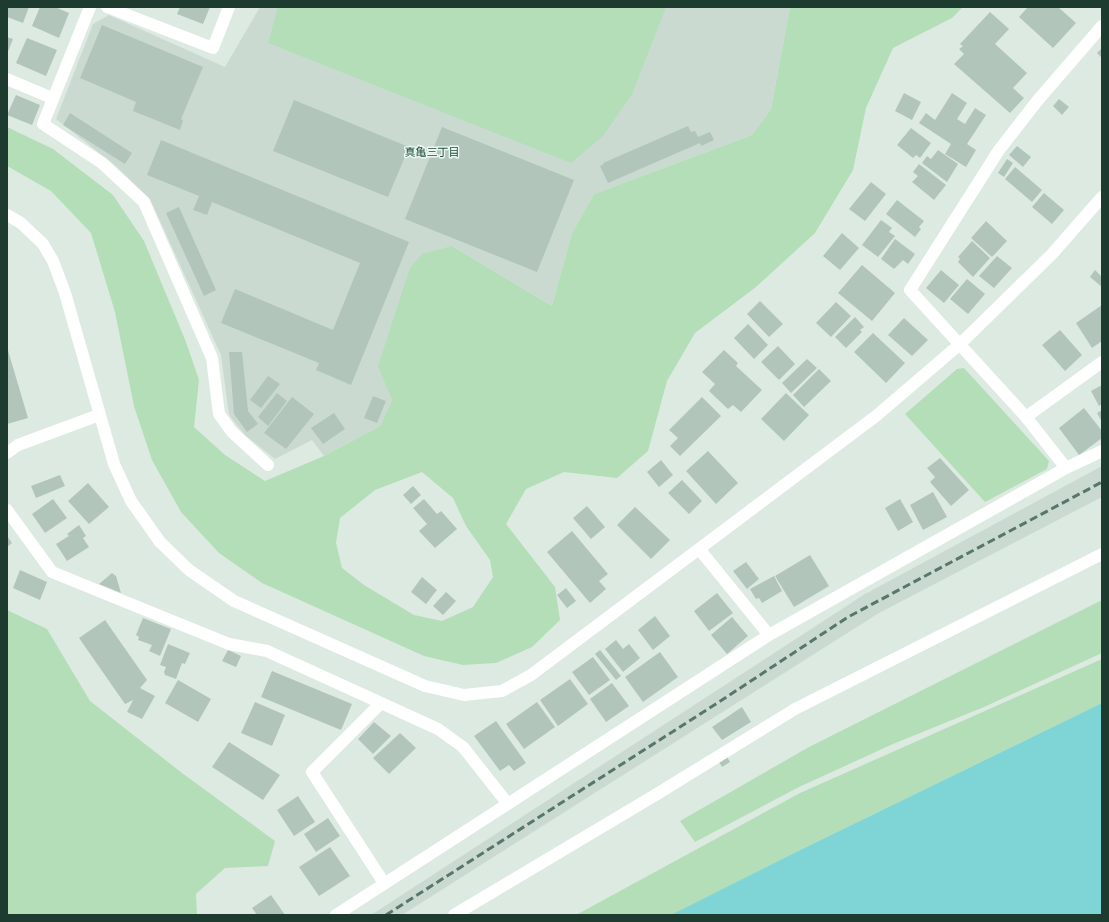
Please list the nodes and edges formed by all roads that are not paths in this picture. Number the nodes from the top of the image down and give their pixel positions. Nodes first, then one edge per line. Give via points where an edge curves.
1 (90, 7) edge
2 (107, 7) edge
3 (229, 7) edge
4 (1102, 26) edge
5 (7, 79) edge
6 (52, 98) junction
7 (1102, 197) edge
8 (7, 216) edge
9 (959, 345) junction
10 (1102, 362) edge
11 (99, 415) junction
12 (1026, 417) junction
13 (1102, 451) edge
14 (7, 453) edge
15 (268, 465) dead end
16 (1066, 468) junction
17 (7, 510) edge
18 (700, 550) junction
19 (1102, 554) edge
20 (769, 635) junction
21 (381, 704) junction
22 (508, 804) junction
23 (384, 883) junction
24 (336, 915) edge
25 (454, 915) edge

1 - 6 street
2 - 3 street via 213,48
4 - 9 street via 999,150 910,290
5 - 6 street
6 - 15 street via 43,124 102,163 144,202 212,358 219,414 232,432
7 - 9 street via 1052,254
8 - 11 street via 21,223 43,244 53,261 65,293
9 - 12 street
9 - 18 street via 876,416
10 - 12 street
11 - 14 street via 18,445
11 - 18 street via 114,464 132,501 160,542 189,570 234,601 425,686 464,696 502,691 532,675
12 - 16 street
13 - 16 street
16 - 20 street
17 - 21 street via 52,572 229,644 267,651
18 - 20 street
19 - 25 street via 795,709
20 - 22 street
21 - 22 street via 438,729 462,747
21 - 23 street via 312,772
22 - 23 street
23 - 24 street

